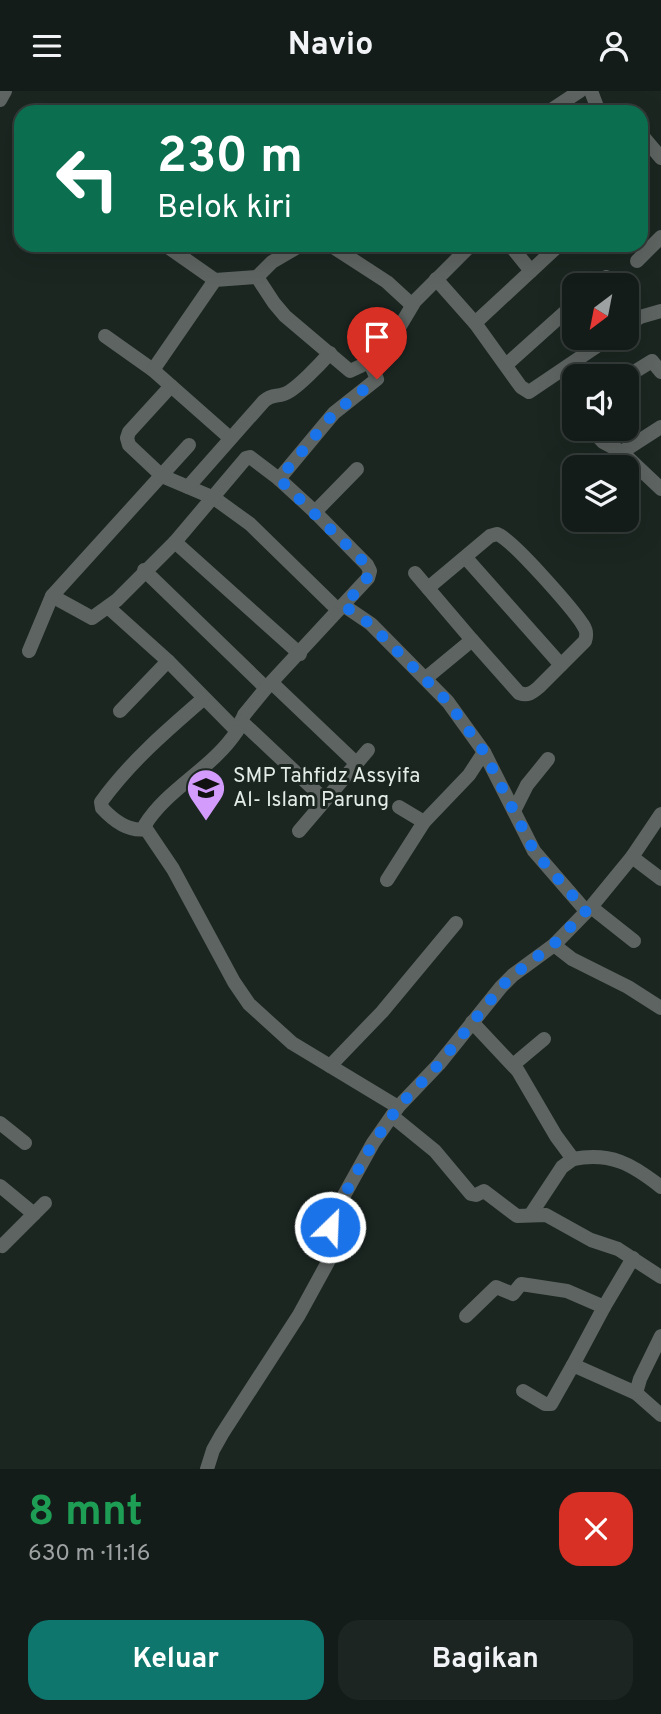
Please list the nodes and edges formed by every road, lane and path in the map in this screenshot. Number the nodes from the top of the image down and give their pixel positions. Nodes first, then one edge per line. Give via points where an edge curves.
1 (5, 91) edge
2 (580, 91) edge
3 (0, 100) edge
4 (559, 105) edge
5 (648, 143) edge
6 (661, 158) edge
7 (661, 237) edge
8 (648, 250) edge
9 (175, 252) edge
10 (290, 252) edge
11 (341, 252) edge
12 (457, 252) edge
13 (516, 252) edge
14 (551, 252) edge
15 (646, 252) edge
16 (637, 261) dead end
17 (531, 271) junction
18 (257, 277) junction
19 (436, 279) junction
20 (215, 280) junction
21 (412, 305) junction
22 (661, 311) edge
23 (562, 315) edge
24 (639, 318) edge
25 (475, 323) junction
26 (105, 337) dead end
27 (591, 350) edge
28 (330, 353) junction
29 (369, 361) junction
30 (506, 365) junction
31 (639, 369) edge
32 (153, 370) junction
33 (661, 372) edge
34 (171, 386) junction
35 (661, 427) edge
36 (230, 438) junction
37 (602, 441) edge
38 (189, 445) dead end
39 (622, 452) junction
40 (356, 469) dead end
41 (162, 476) junction
42 (279, 479) junction
43 (188, 487) junction
44 (661, 489) edge
45 (214, 498) junction
46 (315, 512) junction
47 (175, 541) junction
48 (466, 558) junction
49 (144, 570) junction
50 (415, 573) dead end
51 (428, 588) junction
52 (52, 596) junction
53 (341, 607) junction
54 (109, 608) junction
55 (472, 640) junction
56 (29, 651) dead end
57 (300, 654) junction
58 (168, 661) junction
59 (561, 665) junction
60 (426, 678) junction
61 (269, 686) junction
62 (203, 699) junction
63 (120, 711) dead end
64 (239, 726) junction
65 (368, 750) dead end
66 (484, 752) junction
67 (548, 759) dead end
68 (355, 762) junction
69 (324, 799) junction
70 (399, 807) dead end
71 (514, 811) junction
72 (661, 814) edge
73 (424, 822) junction
74 (146, 829) junction
75 (299, 831) dead end
76 (632, 857) junction
77 (661, 879) edge
78 (387, 880) dead end
79 (589, 909) junction
80 (456, 923) dead end
81 (634, 941) dead end
82 (554, 944) junction
83 (661, 1008) edge
84 (472, 1022) junction
85 (544, 1039) dead end
86 (513, 1065) junction
87 (330, 1066) junction
88 (395, 1111) junction
89 (0, 1123) edge
90 (25, 1143) dead end
91 (573, 1160) junction
92 (0, 1186) edge
93 (661, 1187) edge
94 (46, 1203) dead end
95 (34, 1214) junction
96 (531, 1214) junction
97 (0, 1245) edge
98 (633, 1258) junction
99 (661, 1277) edge
100 (604, 1307) junction
101 (466, 1316) dead end
102 (661, 1336) edge
103 (573, 1365) junction
104 (523, 1391) dead end
105 (636, 1393) junction
106 (661, 1415) edge
107 (207, 1469) edge

1 - 3 street
2 - 4 street
5 - 6 street
7 - 8 street
9 - 20 street
10 - 18 street
11 - 21 street via 387,282
12 - 19 street
13 - 17 street
14 - 17 street
15 - 16 street
17 - 25 street
18 - 20 street
18 - 28 street via 285,316
19 - 21 street
19 - 25 street
20 - 32 street
21 - 29 street via 390,343
22 - 24 street
23 - 30 street
25 - 30 street
26 - 32 street
27 - 30 street via 529,392
28 - 29 street via 350,370
28 - 36 street via 285,394 270,395
29 - 42 street via 377,379 334,413
31 - 33 street via 652,361
32 - 34 street
34 - 36 street
34 - 41 street via 127,438
35 - 39 street
36 - 43 street
37 - 39 street
38 - 41 street
39 - 44 street
40 - 46 street
41 - 43 street
41 - 52 street
42 - 45 street via 246,458
42 - 46 street
43 - 45 street
45 - 47 street
45 - 53 street via 250,524
46 - 53 street via 370,571
47 - 49 street
47 - 57 street
48 - 51 street
48 - 59 street
48 - 59 street via 490,536 497,534 512,542 585,627 585,641
49 - 54 street
49 - 61 street
50 - 51 street
51 - 55 street
52 - 54 street via 92,618
52 - 56 street
53 - 57 street
53 - 60 street via 370,624
54 - 58 street
55 - 59 street via 524,695
55 - 60 street
57 - 61 street
58 - 62 street
58 - 63 street
60 - 66 street
61 - 64 street
61 - 68 street
62 - 64 street
62 - 74 street via 121,774 101,802 106,813 127,827
64 - 69 street
64 - 74 street via 211,761 155,812
65 - 68 street
66 - 71 street
66 - 73 street via 469,775
67 - 71 street
68 - 69 street
69 - 75 street
70 - 73 street
71 - 79 street via 534,851
72 - 76 street
73 - 78 street
74 - 87 street via 249,1004 292,1043
76 - 77 street
76 - 79 street
79 - 81 street
79 - 82 street
80 - 87 street
82 - 83 street via 572,959
82 - 84 street via 513,975
84 - 86 street
84 - 88 street
85 - 86 street
86 - 91 street
87 - 88 street
88 - 96 street via 471,1193 484,1191 517,1216
88 - 107 street via 332,1217 335,1249 316,1286 222,1434
89 - 90 street
91 - 93 street via 598,1156 628,1164
91 - 96 street via 562,1167
92 - 95 street
94 - 95 street
95 - 97 street
96 - 98 street via 546,1215
98 - 99 street
98 - 100 street
100 - 101 street via 567,1290 521,1284 513,1294 496,1287
100 - 103 street
102 - 105 street
103 - 104 street via 551,1404
103 - 105 street
105 - 106 street

